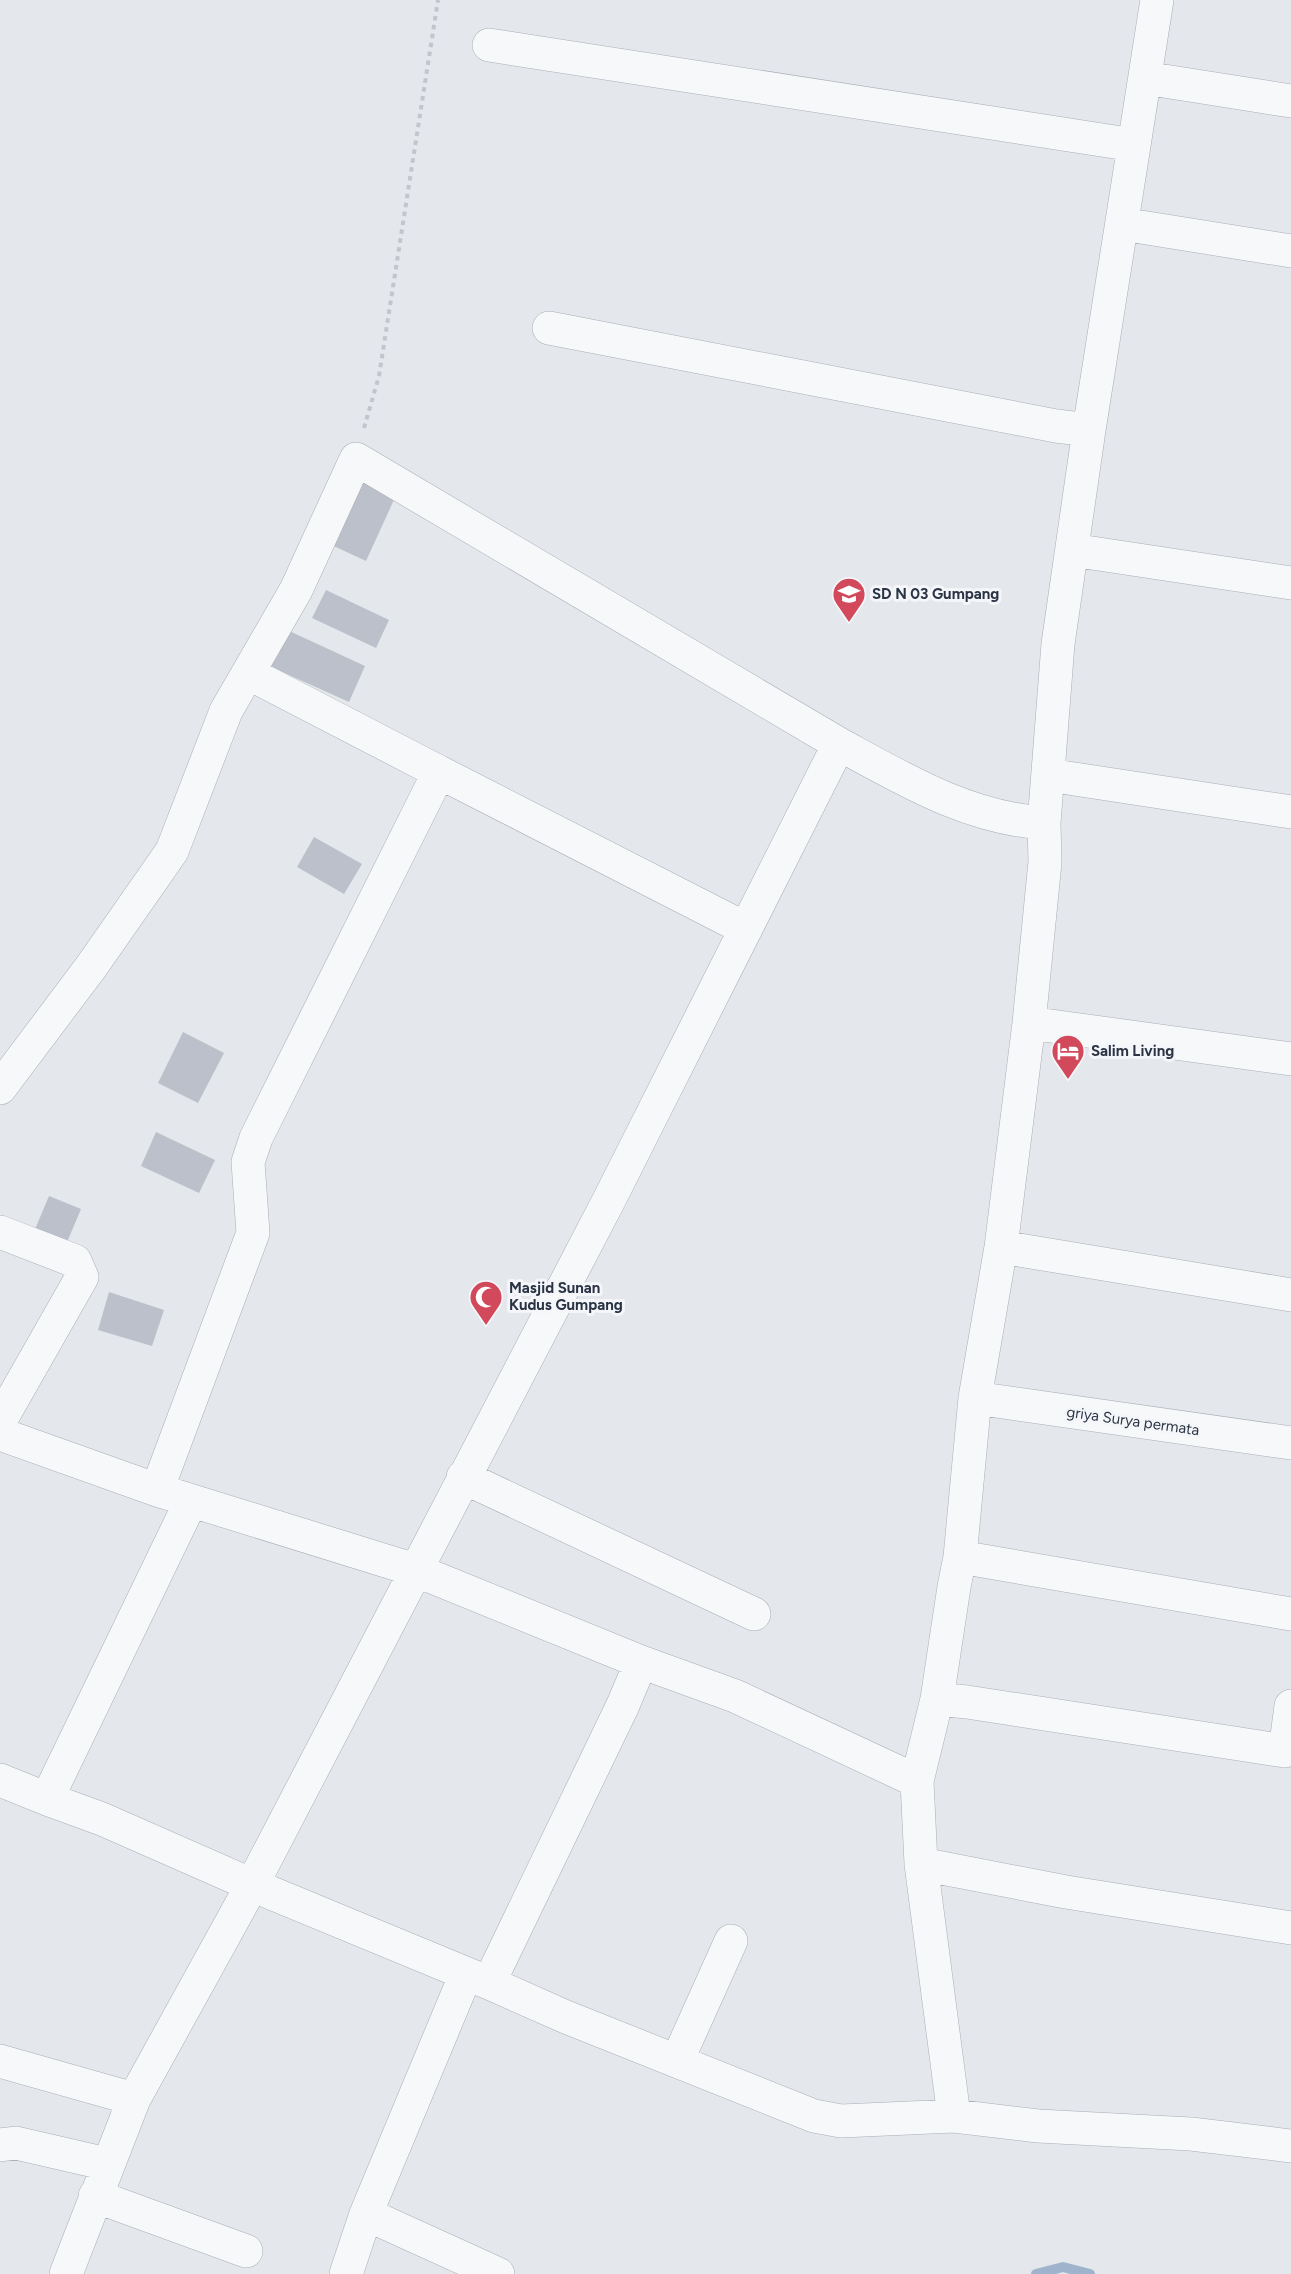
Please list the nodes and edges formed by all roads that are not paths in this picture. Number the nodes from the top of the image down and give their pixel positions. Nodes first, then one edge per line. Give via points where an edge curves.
1 (1157, 0) edge
2 (489, 45) dead end
3 (1144, 78) junction
4 (1291, 101) edge
5 (1134, 145) junction
6 (1122, 224) junction
7 (1291, 251) edge
8 (549, 328) dead end
9 (1089, 430) junction
10 (1072, 550) junction
11 (1291, 583) edge
12 (248, 673) junction
13 (839, 744) junction
14 (439, 772) junction
15 (1048, 775) junction
16 (1291, 813) edge
17 (1044, 823) junction
18 (746, 929) junction
19 (1029, 1023) junction
20 (1291, 1059) edge
21 (0, 1088) edge
22 (0, 1232) edge
23 (1001, 1247) junction
24 (1291, 1294) edge
25 (975, 1398) junction
26 (0, 1421) edge
27 (0, 1434) edge
28 (1291, 1443) edge
29 (463, 1477) junction
30 (157, 1490) junction
31 (191, 1501) junction
32 (960, 1557) junction
33 (415, 1570) junction
34 (754, 1614) dead end
35 (1291, 1614) edge
36 (641, 1662) junction
37 (937, 1699) junction
38 (1291, 1706) edge
39 (1288, 1752) edge
40 (0, 1780) edge
41 (917, 1780) junction
42 (47, 1799) junction
43 (921, 1864) junction
44 (252, 1885) junction
45 (1291, 1929) edge
46 (732, 1941) dead end
47 (477, 1979) junction
48 (0, 2061) edge
49 (677, 2061) junction
50 (134, 2099) junction
51 (954, 2116) junction
52 (0, 2145) edge
53 (1291, 2146) edge
54 (107, 2164) junction
55 (95, 2196) junction
56 (366, 2214) junction
57 (246, 2251) dead end
58 (66, 2274) edge
59 (346, 2274) edge
60 (498, 2274) edge

1 - 3 street
2 - 5 street
3 - 4 street
3 - 5 street
5 - 6 street
6 - 7 street
6 - 9 street
8 - 9 street
9 - 10 street
10 - 11 street
10 - 15 street via 1058,644
12 - 13 street via 296,590 356,459
12 - 14 street
12 - 21 street via 226,711 172,851 92,967
13 - 17 street via 932,794 977,811
13 - 18 street
14 - 18 street
14 - 30 street via 256,1138 248,1162 253,1233
15 - 16 street
15 - 17 street
17 - 19 street via 1045,862
18 - 29 street
19 - 20 street
19 - 23 street
22 - 26 street via 75,1261 82,1277
23 - 24 street
23 - 25 street
25 - 28 street, griya Surya permata
25 - 32 street
27 - 30 street
29 - 33 street
29 - 34 street
30 - 31 street
31 - 33 street
31 - 42 street
32 - 35 street
32 - 37 street
33 - 36 street
33 - 44 street
36 - 41 street via 735,1696
36 - 47 street via 618,1715
37 - 39 street
37 - 41 street
38 - 39 street
40 - 42 street
41 - 43 street
42 - 44 street
43 - 45 street
43 - 51 street
44 - 47 street
44 - 50 street
46 - 49 street
47 - 49 street
47 - 56 street
48 - 50 street
49 - 51 street via 814,2116 841,2121
50 - 54 street
51 - 53 street via 1038,2126 1191,2134
52 - 54 street via 16,2143
54 - 55 street
55 - 57 street
55 - 58 street
56 - 59 street
56 - 60 street

